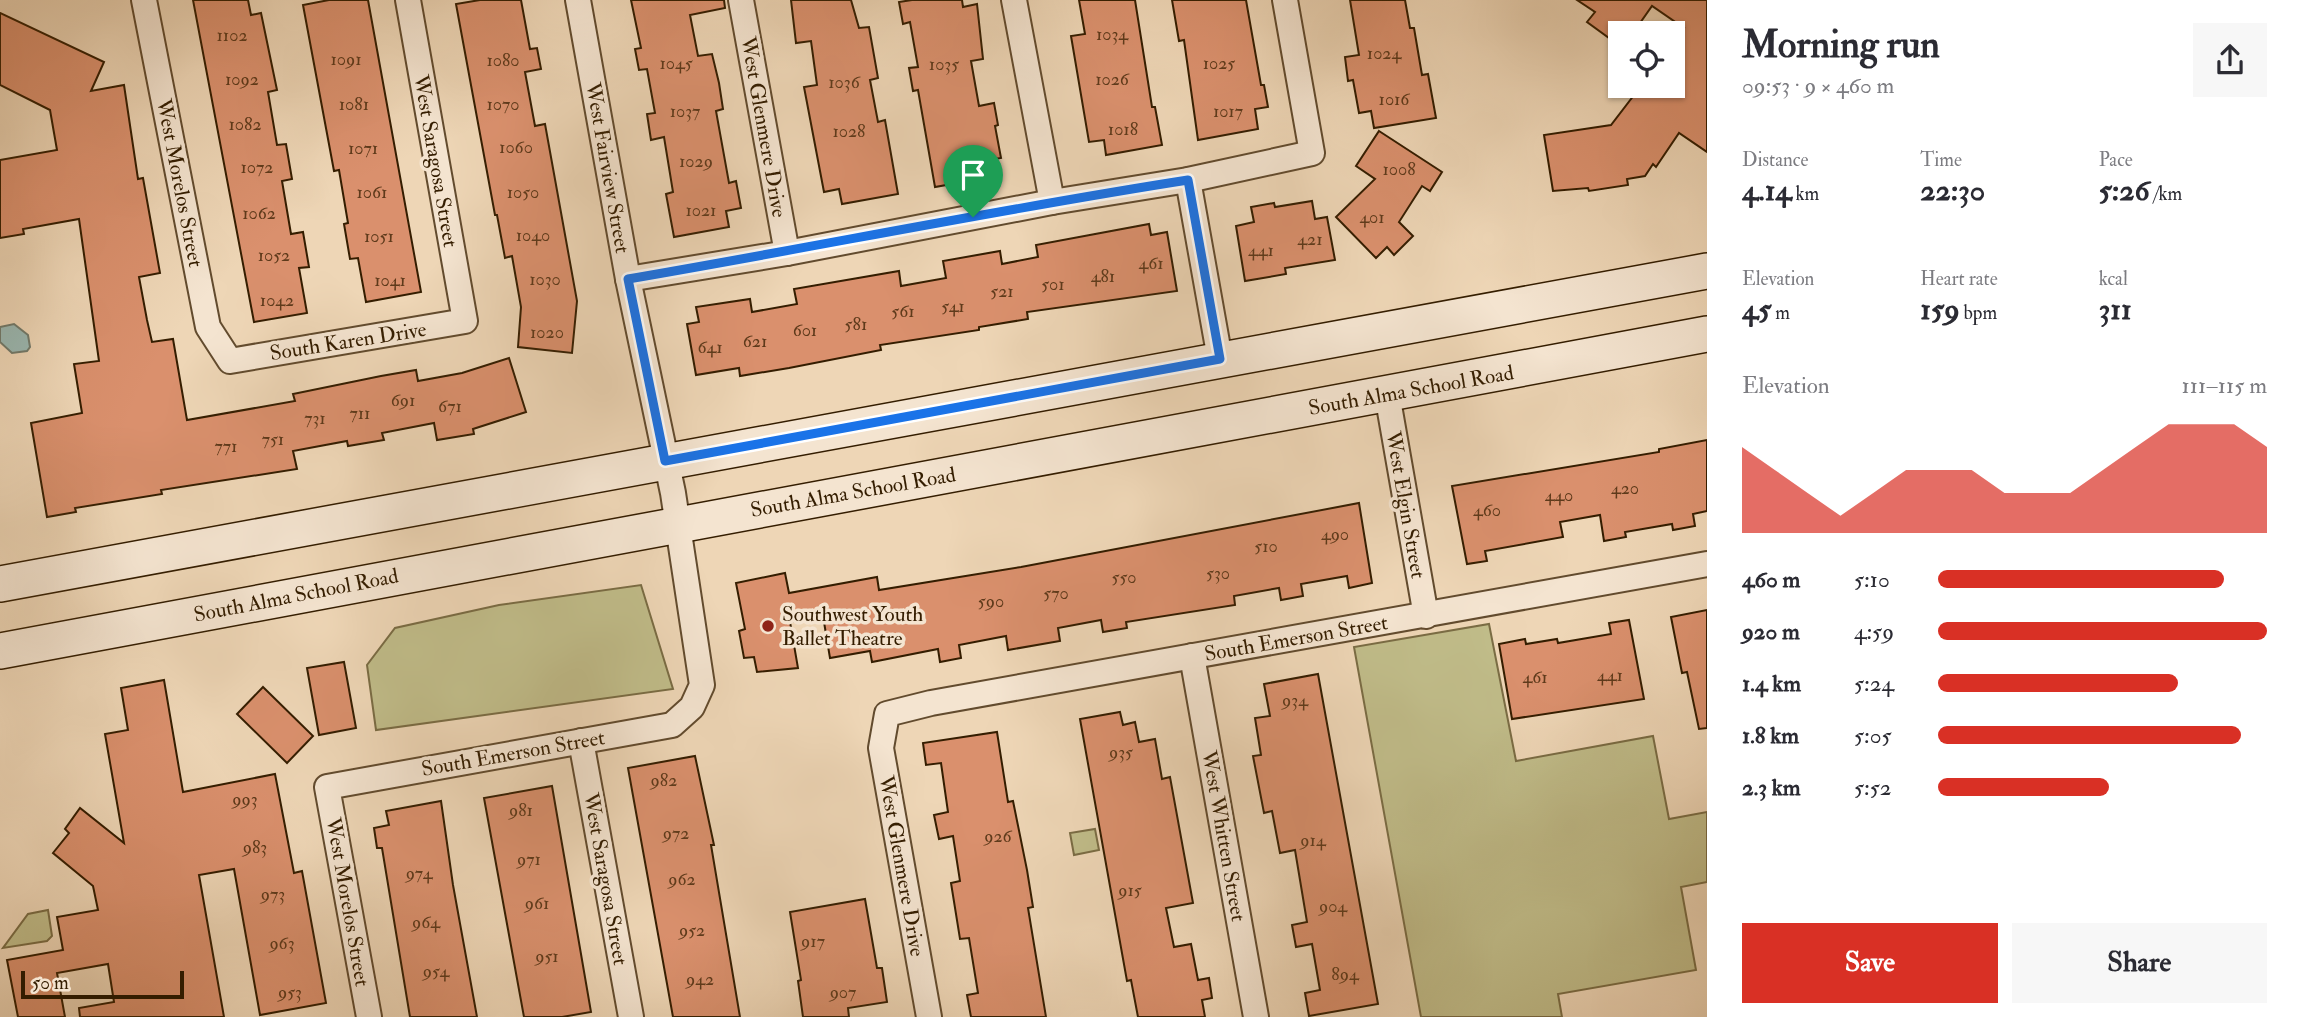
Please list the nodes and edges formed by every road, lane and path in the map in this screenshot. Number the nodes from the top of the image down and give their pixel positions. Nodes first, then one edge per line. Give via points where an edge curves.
1 (144, 0) edge
2 (408, 0) edge
3 (578, 0) edge
4 (741, 0) edge
5 (1014, 0) edge
6 (1285, 0) edge
7 (1188, 180) junction
8 (1052, 202) junction
9 (787, 253) junction
10 (1707, 271) edge
11 (628, 279) junction
12 (465, 321) joint
13 (1707, 334) edge
14 (1220, 359) junction
15 (230, 361) joint
16 (1387, 394) junction
17 (665, 461) junction
18 (676, 524) junction
19 (1707, 564) edge
20 (0, 584) edge
21 (1426, 616) junction
22 (0, 651) edge
23 (1192, 656) junction
24 (692, 707) joint
25 (887, 714) joint
26 (581, 741) junction
27 (327, 787) joint
28 (369, 1017) edge
29 (631, 1017) edge
30 (929, 1017) edge
31 (1256, 1017) edge

1 - 15 street, West Morelos Street via 208,327
2 - 12 street, West Saragosa Street
3 - 11 street, West Fairview Street
4 - 9 street, West Glenmere Drive
5 - 8 street
6 - 7 street via 1312,153
7 - 8 street
7 - 14 street
8 - 9 street
9 - 11 street
10 - 14 main road
11 - 17 street, West Fairview Street
12 - 15 street, South Karen Drive
13 - 16 main road, South Alma School Road
14 - 17 main road
16 - 18 main road, South Alma School Road
16 - 21 street, West Elgin Street
17 - 18 street, West Fairview Street
17 - 20 main road
18 - 22 main road, South Alma School Road
18 - 24 street, West Fairview Street via 702,685
19 - 21 street, South Emerson Street
21 - 23 street, South Emerson Street
23 - 25 street, South Emerson Street
23 - 31 street, West Whitten Street
24 - 26 street, South Emerson Street via 673,725
25 - 30 street, West Glenmere Drive via 881,748
26 - 27 street, South Emerson Street
26 - 29 street, West Saragosa Street
27 - 28 street, West Morelos Street

